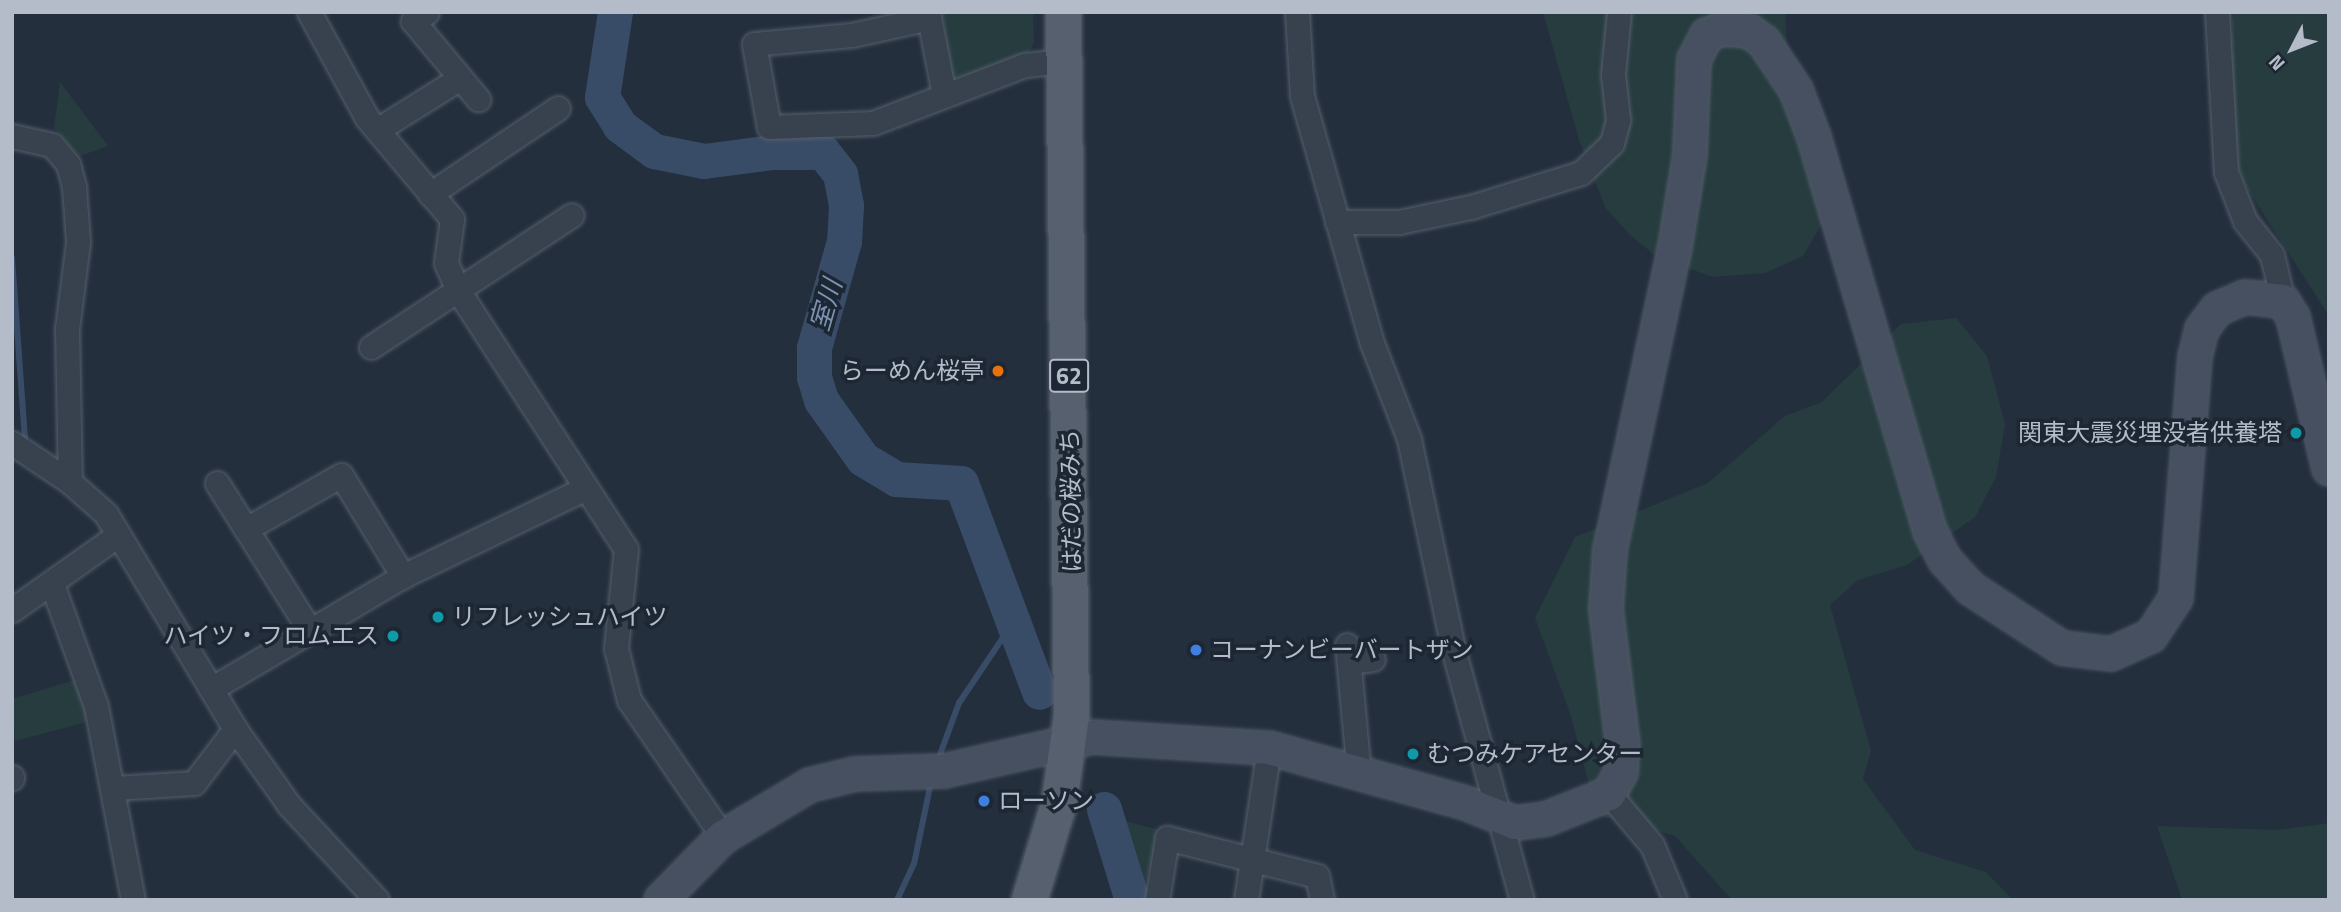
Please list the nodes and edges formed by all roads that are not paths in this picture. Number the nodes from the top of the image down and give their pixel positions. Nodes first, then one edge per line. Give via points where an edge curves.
1 (309, 12) edge
2 (427, 12) edge
3 (1063, 12) edge
4 (1297, 12) edge
5 (1619, 12) edge
6 (2217, 12) edge
7 (929, 15) edge
8 (1063, 61) junction
9 (460, 78) junction
10 (944, 94) junction
11 (478, 99) dead end
12 (558, 108) dead end
13 (377, 130) junction
14 (12, 136) edge
15 (430, 194) junction
16 (572, 215) dead end
17 (1336, 222) junction
18 (459, 292) junction
19 (2283, 301) junction
20 (371, 347) dead end
21 (12, 443) edge
22 (2329, 469) edge
23 (70, 482) junction
24 (217, 483) dead end
25 (584, 489) junction
26 (246, 529) junction
27 (118, 535) junction
28 (403, 576) junction
29 (52, 583) junction
30 (12, 610) edge
31 (309, 629) junction
32 (1373, 659) dead end
33 (211, 689) junction
34 (235, 730) junction
35 (1069, 740) junction
36 (1269, 748) junction
37 (1359, 775) junction
38 (115, 788) junction
39 (1609, 794) junction
40 (1498, 813) junction
41 (723, 837) junction
42 (1252, 857) junction
43 (133, 900) edge
44 (377, 900) edge
45 (661, 900) edge
46 (1029, 900) edge
47 (1157, 900) edge
48 (1246, 900) edge
49 (1322, 900) edge
50 (1522, 900) edge
51 (1675, 900) edge

1 - 13 street
2 - 9 street via 413,21
3 - 8 main road, はだの桜みち / 62
4 - 17 street via 1302,96
5 - 17 street via 1613,74 1618,120 1612,143 1581,173 1471,207 1399,222
6 - 19 street via 2226,172 2245,221 2272,255
7 - 10 street
7 - 10 street via 852,35 754,44 769,127 873,123
8 - 10 street via 1026,65
8 - 35 main road, はだの桜みち / 62 via 1072,572
9 - 11 street
9 - 13 street
12 - 15 street
13 - 15 street
14 - 23 street via 52,145 68,164 74,187 78,242 67,329
15 - 18 street via 452,219 446,263
16 - 18 street
17 - 40 street via 1372,344 1409,439 1454,652
18 - 20 street
18 - 25 street
19 - 22 street via 2300,340
19 - 39 street via 2245,297 2217,309 2202,329 2195,357 2176,598 2165,621 2133,648 2111,654 2062,648 1970,589 1945,560 1930,531 1814,137 1796,90 1777,57 1749,31 1722,29 1707,35 1694,60 1690,154 1675,247 1609,550 1606,609 1623,746 1620,772
21 - 23 street
23 - 27 street via 106,514
24 - 26 street
25 - 28 street
25 - 41 street via 626,549 616,648 629,700
26 - 28 street via 341,475
26 - 31 street
27 - 29 street
27 - 33 street
28 - 31 street
29 - 30 street
29 - 38 street via 96,706
31 - 33 street via 298,640
32 - 37 street via 1348,654
33 - 34 street
34 - 38 street via 194,783
34 - 44 street via 289,805
35 - 36 street via 1176,740
35 - 41 street via 944,771 855,774 810,785
35 - 46 main road, はだの桜みち / 62 via 1059,801
36 - 37 street
36 - 42 street
37 - 40 street
38 - 43 street
39 - 40 street via 1546,819 1516,823
39 - 51 street via 1652,845
40 - 50 street
41 - 45 street
42 - 47 street via 1167,838
42 - 48 street
42 - 49 street via 1317,876

